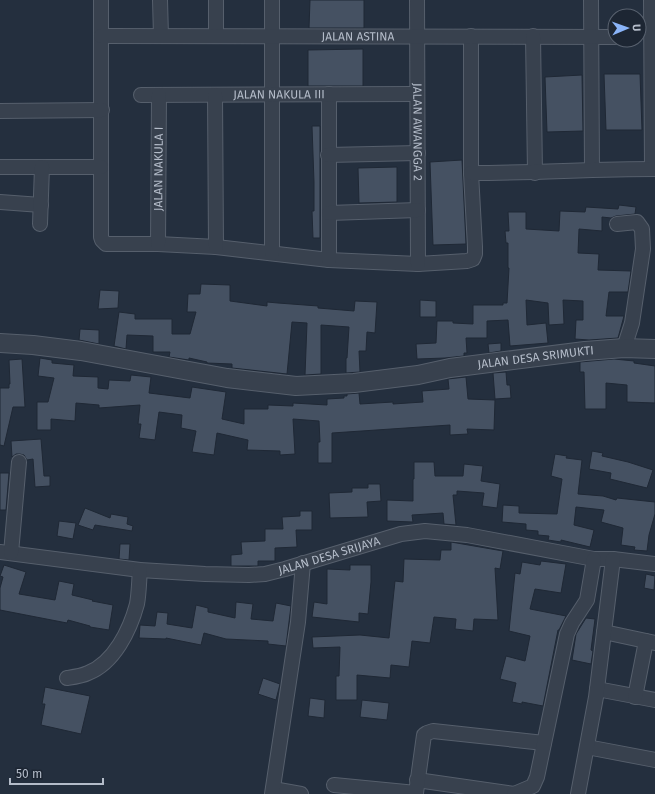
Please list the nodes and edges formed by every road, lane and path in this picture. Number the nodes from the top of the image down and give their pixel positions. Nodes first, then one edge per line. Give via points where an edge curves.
1 (102, 0) edge
2 (160, 0) edge
3 (216, 0) edge
4 (272, 0) edge
5 (417, 0) edge
6 (591, 0) edge
7 (650, 0) edge
8 (102, 36) junction
9 (161, 36) junction
10 (216, 36) junction
11 (272, 36) junction
12 (417, 36) junction
13 (471, 36) junction
14 (533, 36) junction
15 (591, 36) junction
16 (607, 37) edge
17 (648, 37) edge
18 (272, 94) junction
19 (329, 94) junction
20 (417, 94) junction
21 (141, 95) dead end
22 (159, 95) junction
23 (215, 95) junction
24 (0, 110) edge
25 (102, 110) junction
26 (418, 153) junction
27 (328, 154) junction
28 (42, 167) junction
29 (102, 167) junction
30 (0, 168) edge
31 (653, 169) edge
32 (592, 170) junction
33 (535, 173) junction
34 (471, 174) junction
35 (0, 202) edge
36 (41, 205) junction
37 (418, 210) junction
38 (329, 212) junction
39 (40, 224) dead end
40 (617, 224) dead end
41 (158, 244) junction
42 (216, 247) junction
43 (272, 253) junction
44 (329, 260) junction
45 (418, 264) junction
46 (0, 343) edge
47 (624, 348) junction
48 (655, 349) edge
49 (19, 462) dead end
50 (5, 553) edge
51 (594, 559) junction
52 (613, 559) junction
53 (303, 563) junction
54 (655, 564) edge
55 (140, 570) junction
56 (604, 632) junction
57 (651, 642) edge
58 (67, 678) dead end
59 (597, 690) junction
60 (635, 697) junction
61 (655, 700) edge
62 (544, 743) junction
63 (587, 747) junction
64 (655, 760) edge
65 (417, 780) junction
66 (334, 784) dead end
67 (273, 791) edge
68 (301, 794) edge
69 (514, 794) edge
70 (578, 794) edge

1 - 8 street
2 - 9 street
3 - 10 street
4 - 11 street
5 - 12 street, JALAN AWANGGA 2
6 - 15 street
7 - 17 street
8 - 9 street, JALAN ASTINA
8 - 25 street
9 - 10 street, JALAN ASTINA
10 - 11 street, JALAN ASTINA
11 - 12 street, JALAN ASTINA
11 - 18 street
12 - 13 street, JALAN ASTINA
12 - 20 street, JALAN AWANGGA 2
13 - 14 street, JALAN ASTINA
13 - 34 street
14 - 15 street, JALAN ASTINA
14 - 33 street
15 - 16 street, JALAN ASTINA
15 - 32 street
17 - 31 street
18 - 19 street, JALAN NAKULA III
18 - 23 street, JALAN NAKULA III
18 - 43 street
19 - 20 street, JALAN NAKULA III
19 - 27 street
20 - 26 street, JALAN AWANGGA 2
21 - 22 street, JALAN NAKULA III
22 - 23 street, JALAN NAKULA III
22 - 41 street, JALAN NAKULA I
23 - 42 street
24 - 25 street
25 - 29 street
26 - 27 street
26 - 37 street, JALAN AWANGGA 2
27 - 38 street
28 - 29 street
28 - 30 street
28 - 36 street
29 - 41 street via 104,243
31 - 32 street
32 - 33 street
33 - 34 street
34 - 45 street via 475,248 473,259
35 - 36 street
36 - 39 street
37 - 38 street
37 - 45 street, JALAN AWANGGA 2
38 - 44 street
40 - 47 street via 637,222 642,229 643,242 632,323
41 - 42 street
42 - 43 street
43 - 44 street
44 - 45 street
46 - 47 street, JALAN DESA SRIMUKTI via 81,351 227,378 296,386 354,383 539,356
47 - 48 street, JALAN DESA SRIMUKTI
49 - 50 street
50 - 55 street, JALAN DESA SRIJAYA
51 - 52 street, JALAN DESA SRIJAYA
51 - 53 street, JALAN DESA SRIJAYA via 467,535 425,531 401,534
51 - 62 street via 587,600 567,634
52 - 54 street, JALAN DESA SRIJAYA
52 - 56 street
53 - 55 street, JALAN DESA SRIJAYA via 265,574 249,575
53 - 67 street via 298,622
55 - 58 street via 137,604 117,648 98,668
56 - 57 street
56 - 59 street
57 - 60 street
59 - 60 street
59 - 63 street
60 - 61 street
62 - 65 street via 427,732 424,735
62 - 69 street via 533,786
63 - 64 street
63 - 70 street
65 - 66 street via 416,794
65 - 69 street
67 - 68 street

